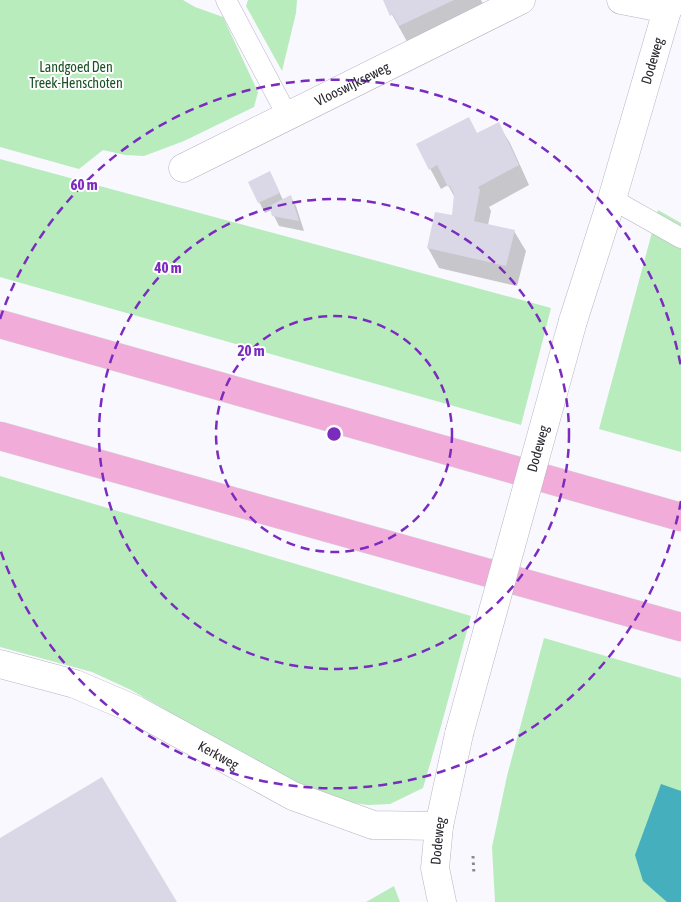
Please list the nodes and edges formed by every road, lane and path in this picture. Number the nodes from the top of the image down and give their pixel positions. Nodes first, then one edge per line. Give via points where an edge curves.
1 (226, 0) edge
2 (521, 0) edge
3 (621, 0) edge
4 (669, 4) edge
5 (287, 115) junction
6 (183, 168) dead end
7 (612, 199) junction
8 (681, 238) edge
9 (0, 324) edge
10 (0, 436) edge
11 (681, 517) edge
12 (681, 627) edge
13 (0, 664) edge
14 (438, 826) junction
15 (473, 852) dead end
16 (474, 878) dead end
17 (442, 902) edge

1 - 5 lane
2 - 5 street, Vlooswijkseweg
3 - 4 street
4 - 7 street, Dodeweg
5 - 6 street, Vlooswijkseweg
7 - 8 lane
7 - 14 street, Dodeweg, bridge via 573,321 460,734
9 - 11 highway
10 - 12 highway
13 - 14 street, Kerkweg via 76,684 136,710 294,796 320,806 373,825
14 - 17 street, Dodeweg via 435,868
15 - 16 path

